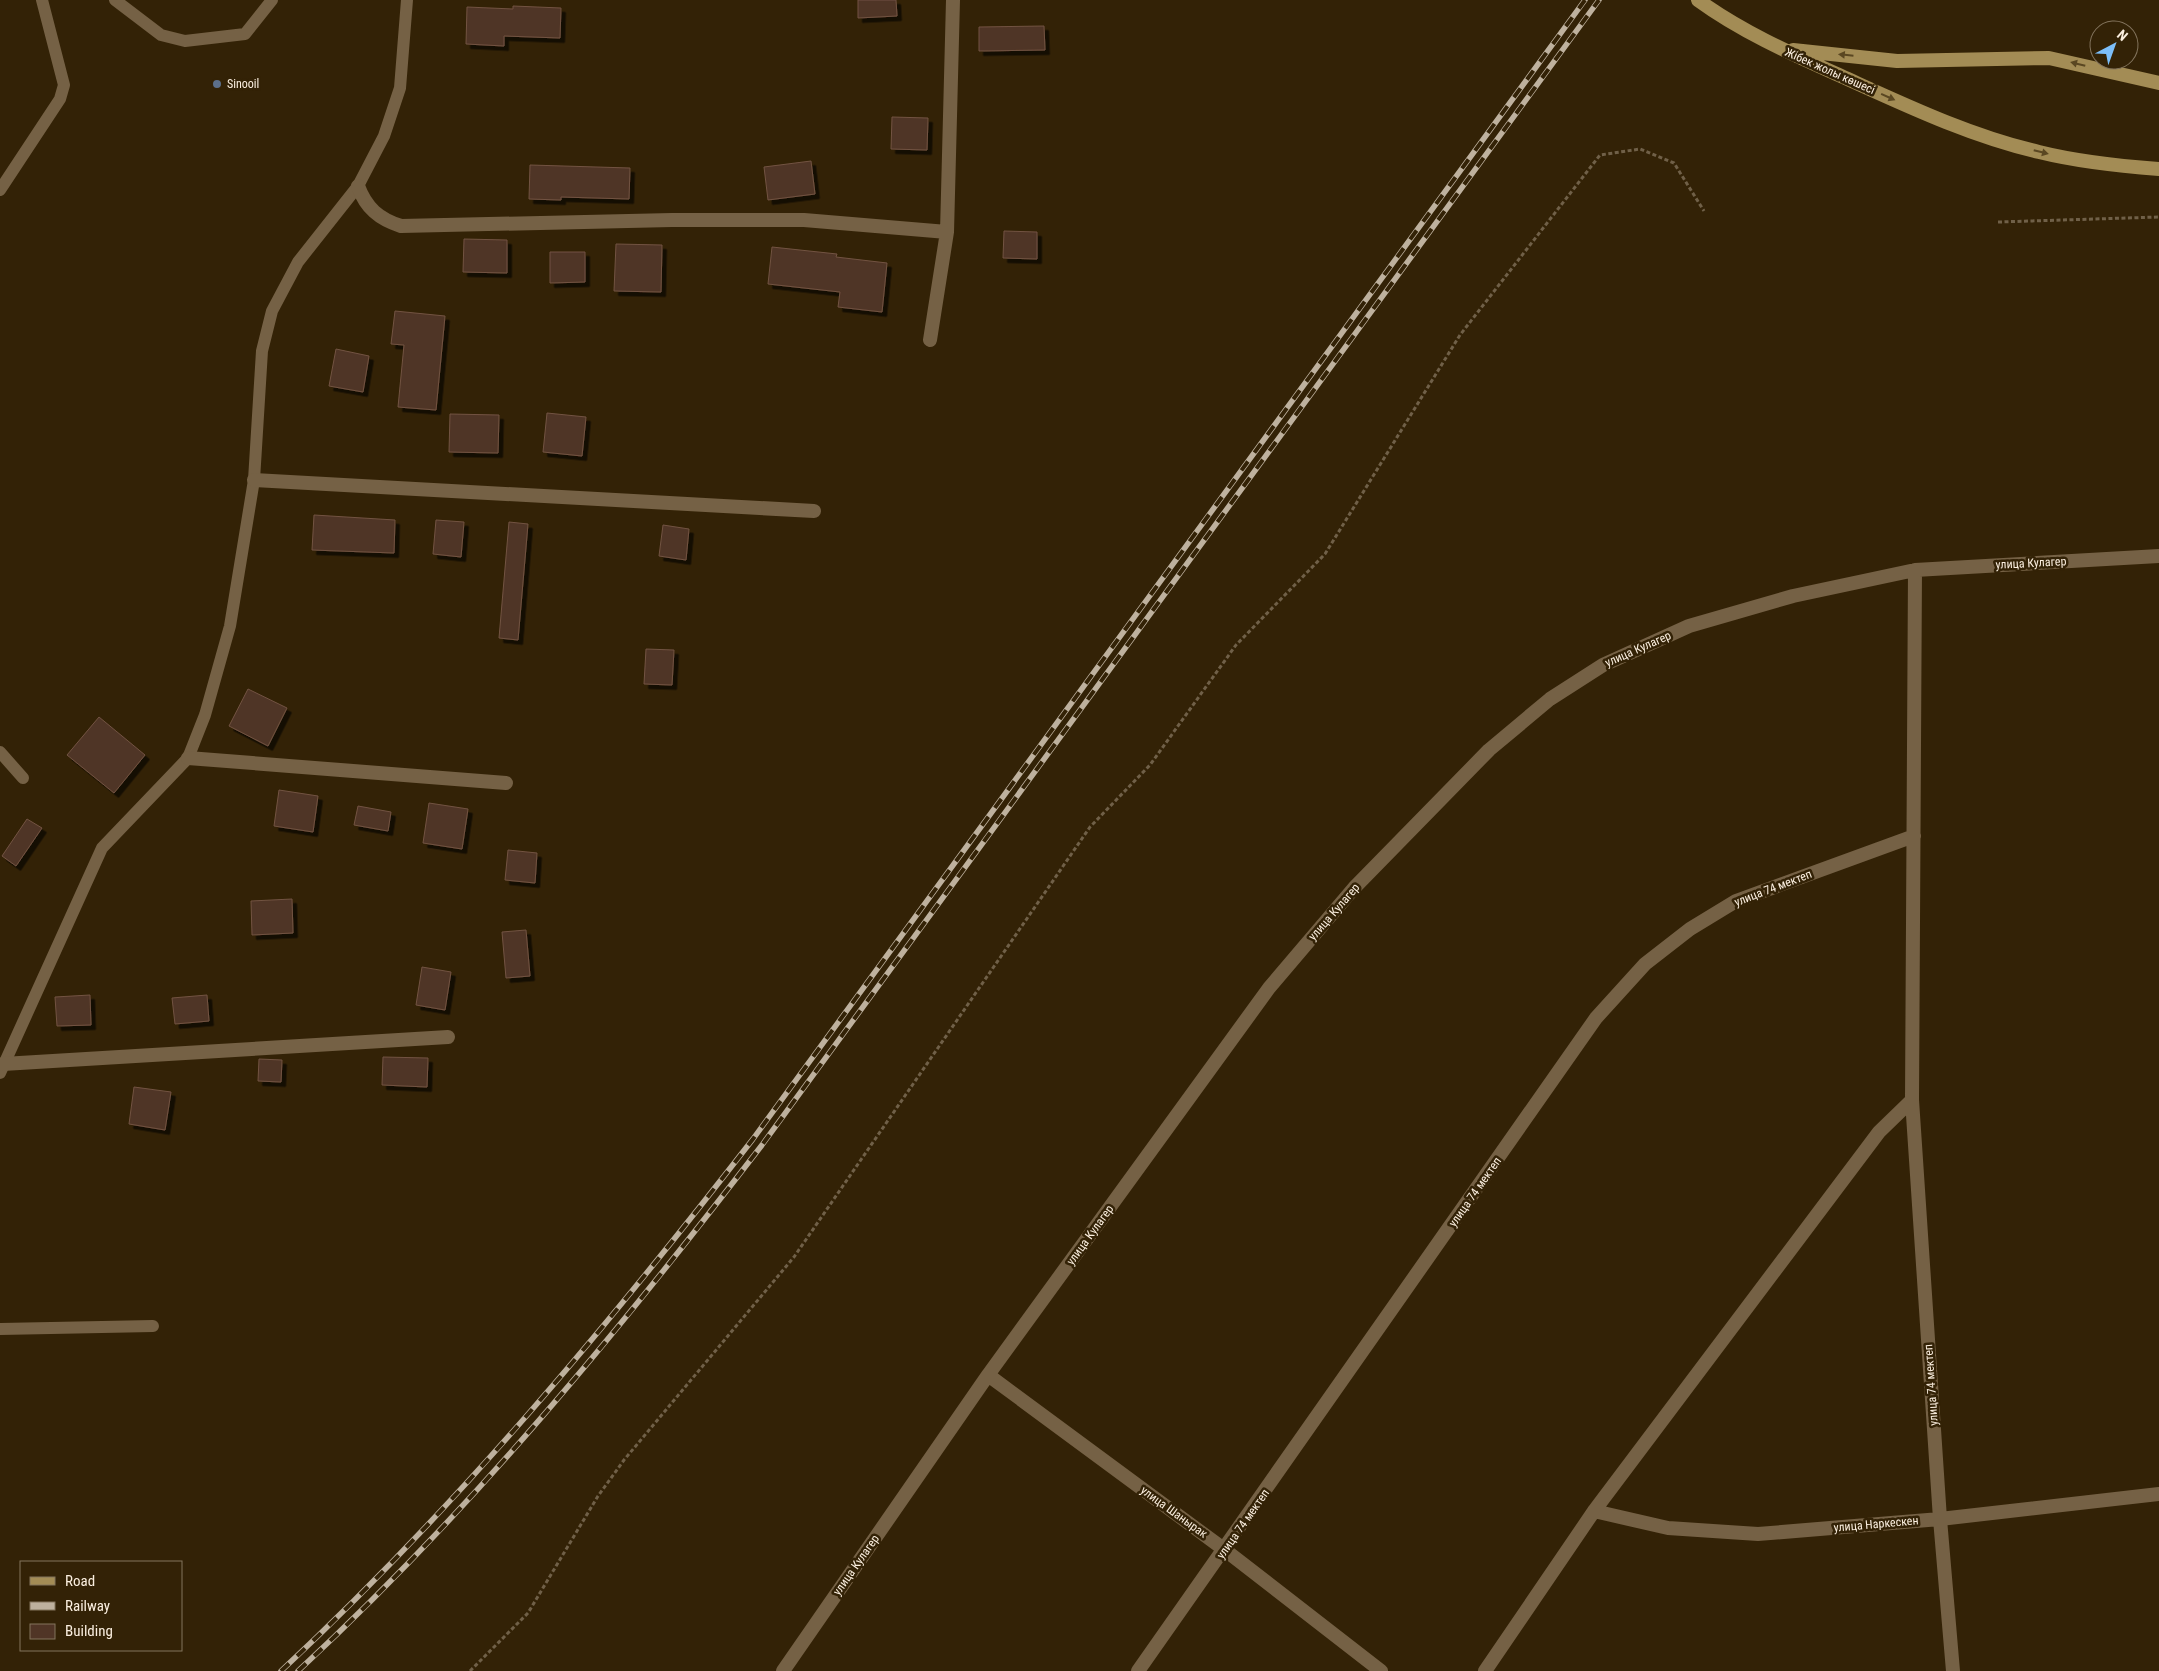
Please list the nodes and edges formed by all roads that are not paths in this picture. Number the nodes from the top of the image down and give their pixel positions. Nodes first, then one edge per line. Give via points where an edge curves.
1 (42, 0) edge
2 (115, 0) edge
3 (272, 0) edge
4 (407, 0) edge
5 (953, 0) edge
6 (1698, 0) edge
7 (1780, 48) junction
8 (2159, 84) edge
9 (2159, 169) edge
10 (358, 186) junction
11 (0, 190) edge
12 (947, 232) junction
13 (930, 340) dead end
14 (254, 480) junction
15 (814, 511) dead end
16 (2159, 556) edge
17 (1915, 570) junction
18 (0, 752) edge
19 (188, 758) junction
20 (23, 778) dead end
21 (506, 783) dead end
22 (1914, 836) junction
23 (448, 1037) dead end
24 (2, 1069) edge
25 (1912, 1100) junction
26 (153, 1326) dead end
27 (0, 1329) edge
28 (988, 1375) junction
29 (2159, 1494) edge
30 (1594, 1511) junction
31 (1940, 1519) junction
32 (1225, 1550) junction
33 (783, 1671) edge
34 (1138, 1671) edge
35 (1381, 1671) edge
36 (1485, 1671) edge
37 (1953, 1671) edge

1 - 11 lane via 64,85 60,99
2 - 3 lane via 161,35 185,41 245,34
4 - 10 lane via 400,88 384,136
5 - 12 street
6 - 7 main road via 1724,19
8 -> 7 main road, Жібек жолы көшесі via 2050,58 1897,61
7 -> 9 main road, Жібек жолы көшесі via 1934,118 2038,152 2106,165
10 - 12 street via 362,197 383,220 401,226 804,220
10 - 14 lane via 298,262 272,311 262,351
12 - 13 street
14 - 15 street
14 - 19 lane via 230,626 205,715
16 - 17 street, улица Кулагер
17 - 22 street, улица 74 мектеп
17 - 28 street, улица Кулагер via 1792,596 1689,626 1603,664 1550,699 1489,750 1354,888 1269,988
18 - 20 lane
19 - 21 street
19 - 24 lane via 102,848
22 - 25 street, улица 74 мектеп
22 - 32 street, улица 74 мектеп via 1736,901 1690,929 1645,964 1596,1018
23 - 24 street
25 - 30 street via 1878,1132
25 - 31 street, улица 74 мектеп
26 - 27 lane
28 - 32 street, улица Шанырак
28 - 33 street, улица Кулагер
29 - 31 street, улица Наркескен
30 - 31 street, улица Наркескен via 1668,1528 1758,1534
30 - 36 street
31 - 37 street, улица 74 мектеп
32 - 34 street, улица 74 мектеп
32 - 35 street, улица Шанырак

